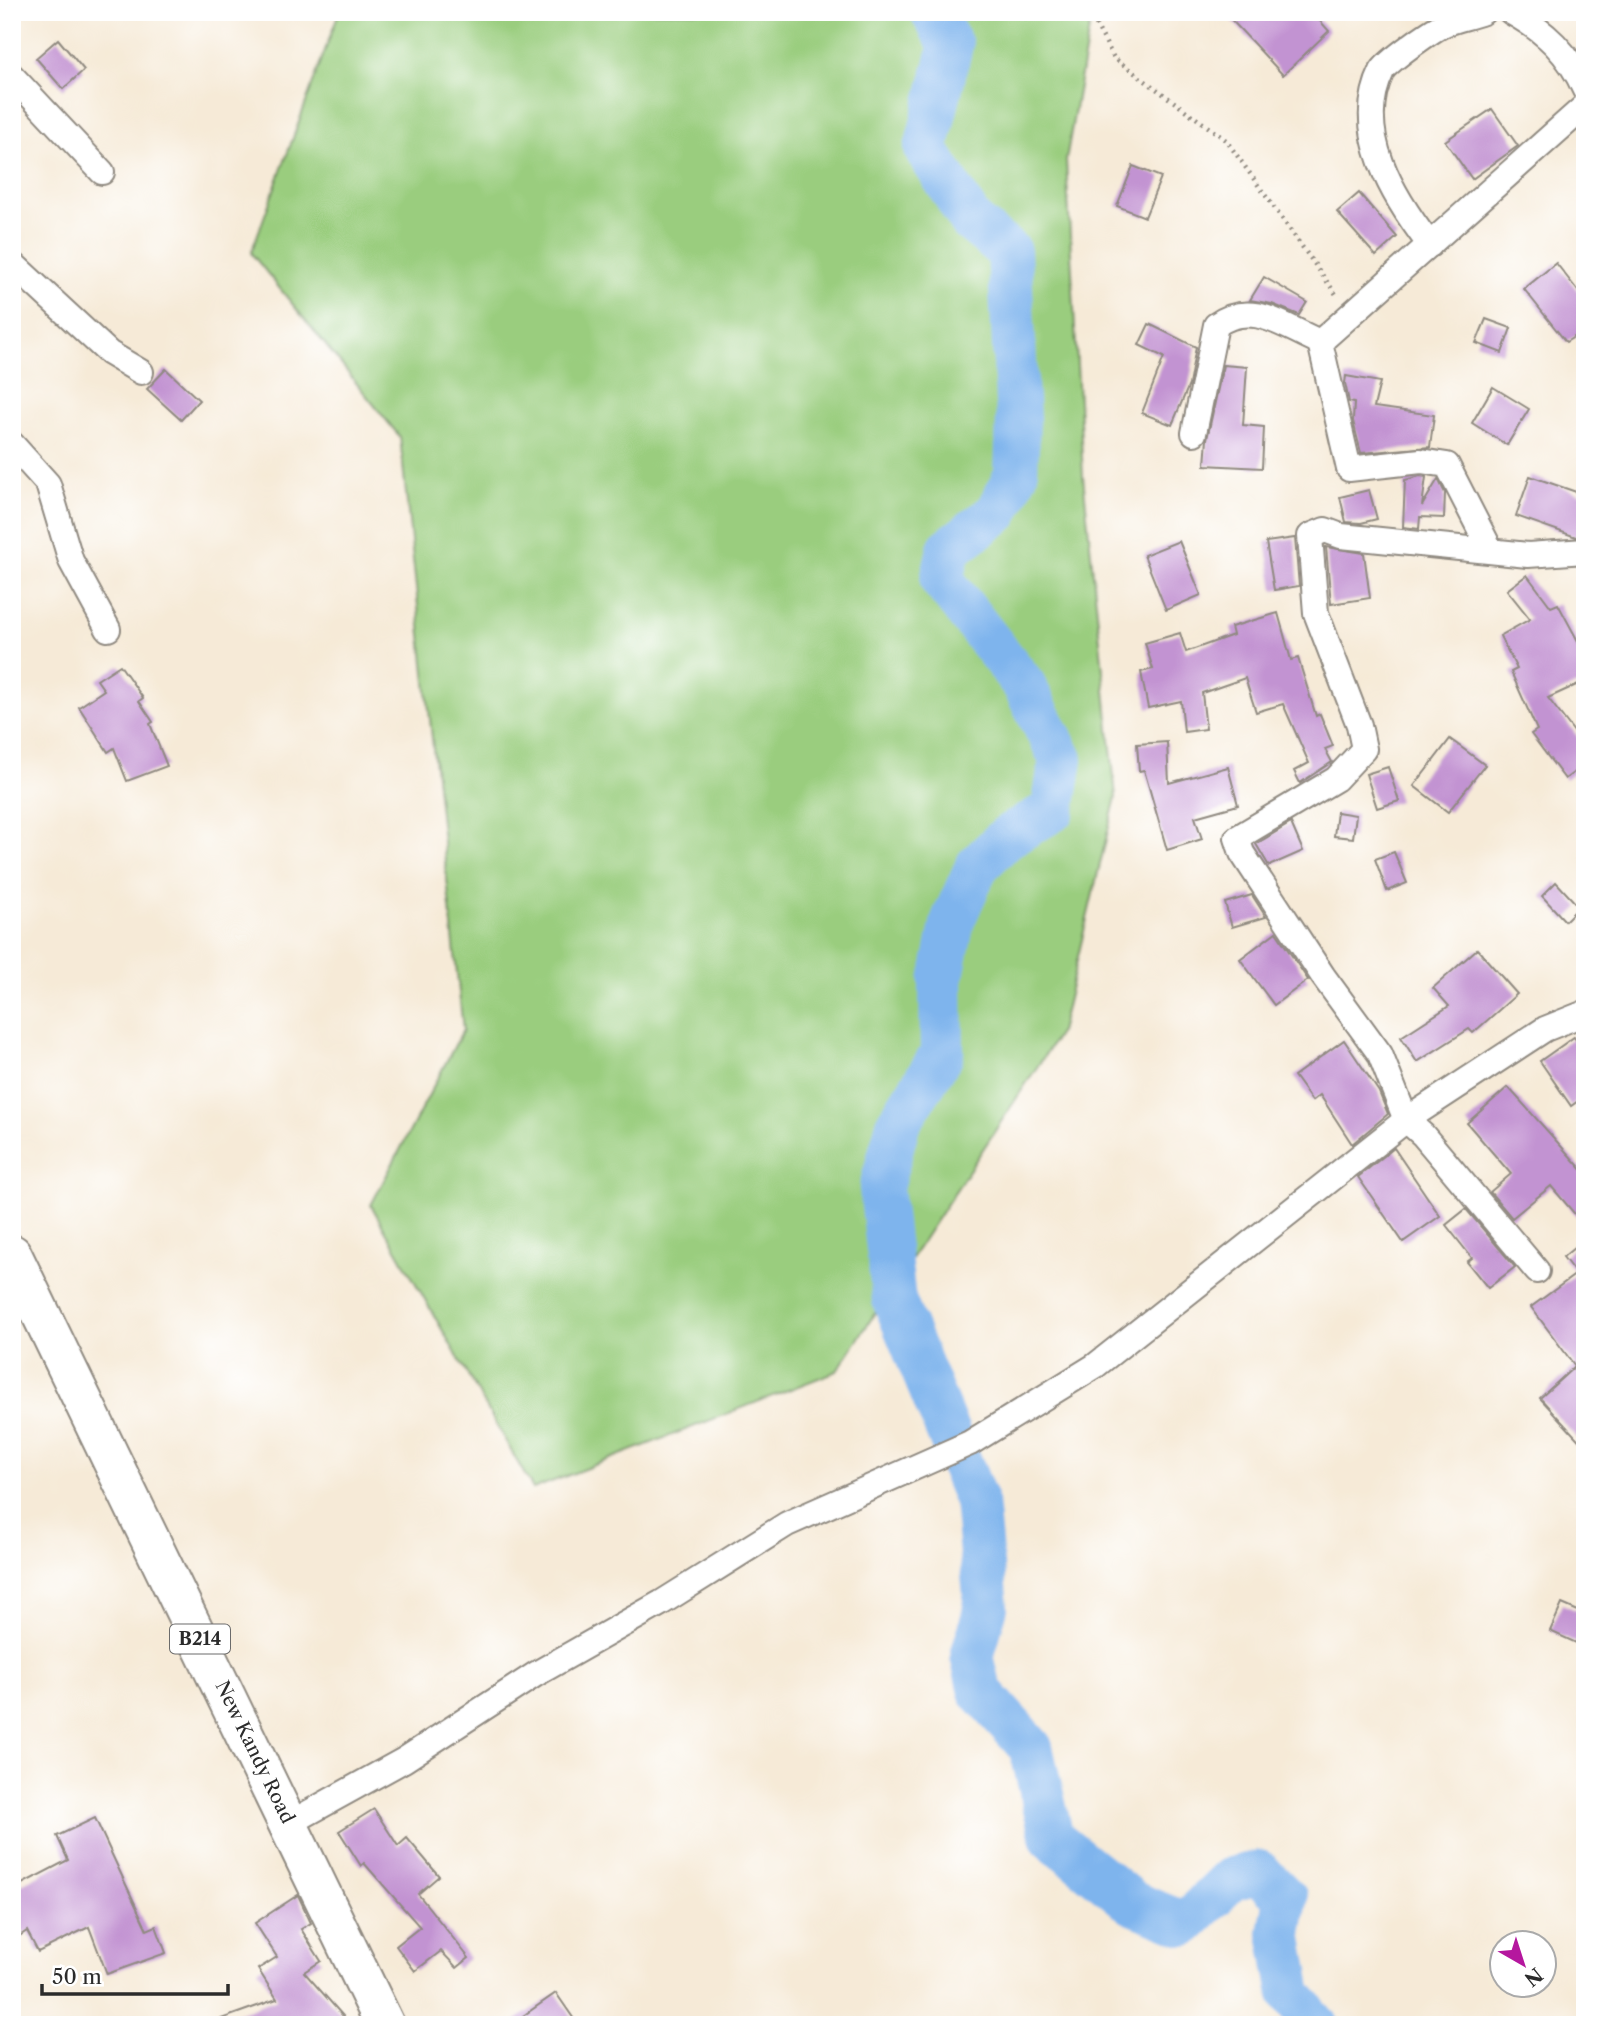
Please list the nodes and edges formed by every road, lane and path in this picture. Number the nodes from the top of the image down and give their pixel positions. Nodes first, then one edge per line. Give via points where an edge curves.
1 (1089, 12) edge
2 (1483, 12) edge
3 (1511, 12) edge
4 (12, 76) edge
5 (1585, 90) edge
6 (1585, 106) edge
7 (102, 172) dead end
8 (1430, 244) junction
9 (12, 263) edge
10 (1351, 315) junction
11 (1320, 342) junction
12 (141, 372) dead end
13 (1194, 433) dead end
14 (12, 444) edge
15 (1491, 551) junction
16 (1585, 551) edge
17 (108, 629) dead end
18 (1585, 1013) edge
19 (1406, 1120) junction
20 (12, 1254) edge
21 (1537, 1271) dead end
22 (290, 1823) junction
23 (385, 2025) edge

1 - 10 path via 1114,58 1226,140
2 - 8 street via 1444,24 1382,69 1372,110 1379,163 1401,208
3 - 5 street via 1542,30 1577,72
4 - 7 street
6 - 8 street
8 - 10 street
9 - 12 street via 109,353
10 - 11 street
11 - 13 street via 1251,312 1230,314 1216,325
11 - 15 street via 1349,469 1421,461 1447,465
14 - 17 street via 48,484 71,561
15 - 16 street via 1528,555
15 - 19 street via 1341,536 1325,530 1310,536 1317,613 1364,749 1336,779 1237,838 1286,920 1380,1055
18 - 19 street via 1545,1029
19 - 21 street
19 - 22 street via 1095,1366 970,1443 787,1524 536,1674 404,1760
20 - 22 main road, New Kandy Road / B214
22 - 23 main road, New Kandy Road / B214

